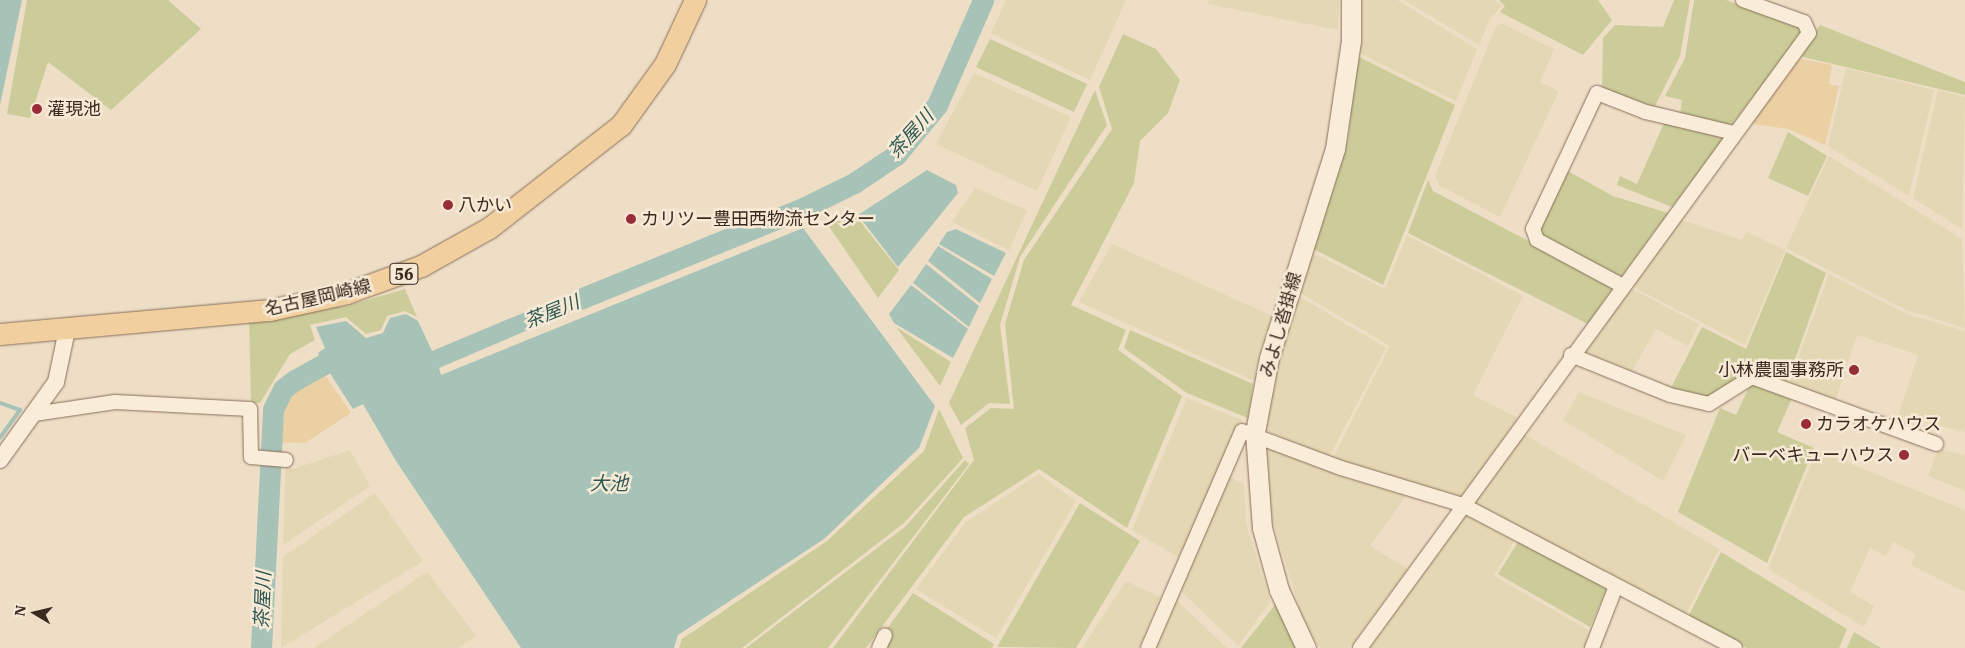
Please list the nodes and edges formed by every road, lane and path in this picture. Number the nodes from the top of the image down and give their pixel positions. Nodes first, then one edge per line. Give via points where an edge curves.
1 (695, 0) edge
2 (1351, 0) edge
3 (1742, 0) edge
4 (1734, 133) junction
5 (1621, 285) junction
6 (67, 330) junction
7 (0, 334) edge
8 (1572, 355) junction
9 (34, 414) junction
10 (1255, 432) junction
11 (1936, 444) dead end
12 (0, 460) edge
13 (286, 460) dead end
14 (1463, 505) junction
15 (1616, 586) junction
16 (885, 635) dead end
17 (879, 648) edge
18 (1148, 648) edge
19 (1306, 648) edge
20 (1360, 648) edge
21 (1592, 648) edge
22 (1735, 648) edge

1 - 6 main road, 名古屋岡崎線 / 56 via 665,64 621,125 456,249 382,282 270,310
2 - 10 main road, みよし沓掛線 via 1351,41 1335,149 1269,358
3 - 4 street via 1804,22 1809,33
4 - 5 street
4 - 5 street via 1646,112 1597,93 1533,229 1537,240
5 - 8 street
6 - 7 main road, 名古屋岡崎線 / 56
6 - 9 street via 56,382
8 - 11 street via 1670,395 1709,404 1752,377
8 - 14 street
9 - 12 street
9 - 13 street via 115,402 250,409 251,457
10 - 14 street via 1341,468
10 - 18 street via 1242,431 1235,440
10 - 19 main road, みよし沓掛線 via 1262,528 1279,590
14 - 15 street
14 - 20 street
15 - 21 street
15 - 22 street
16 - 17 street

